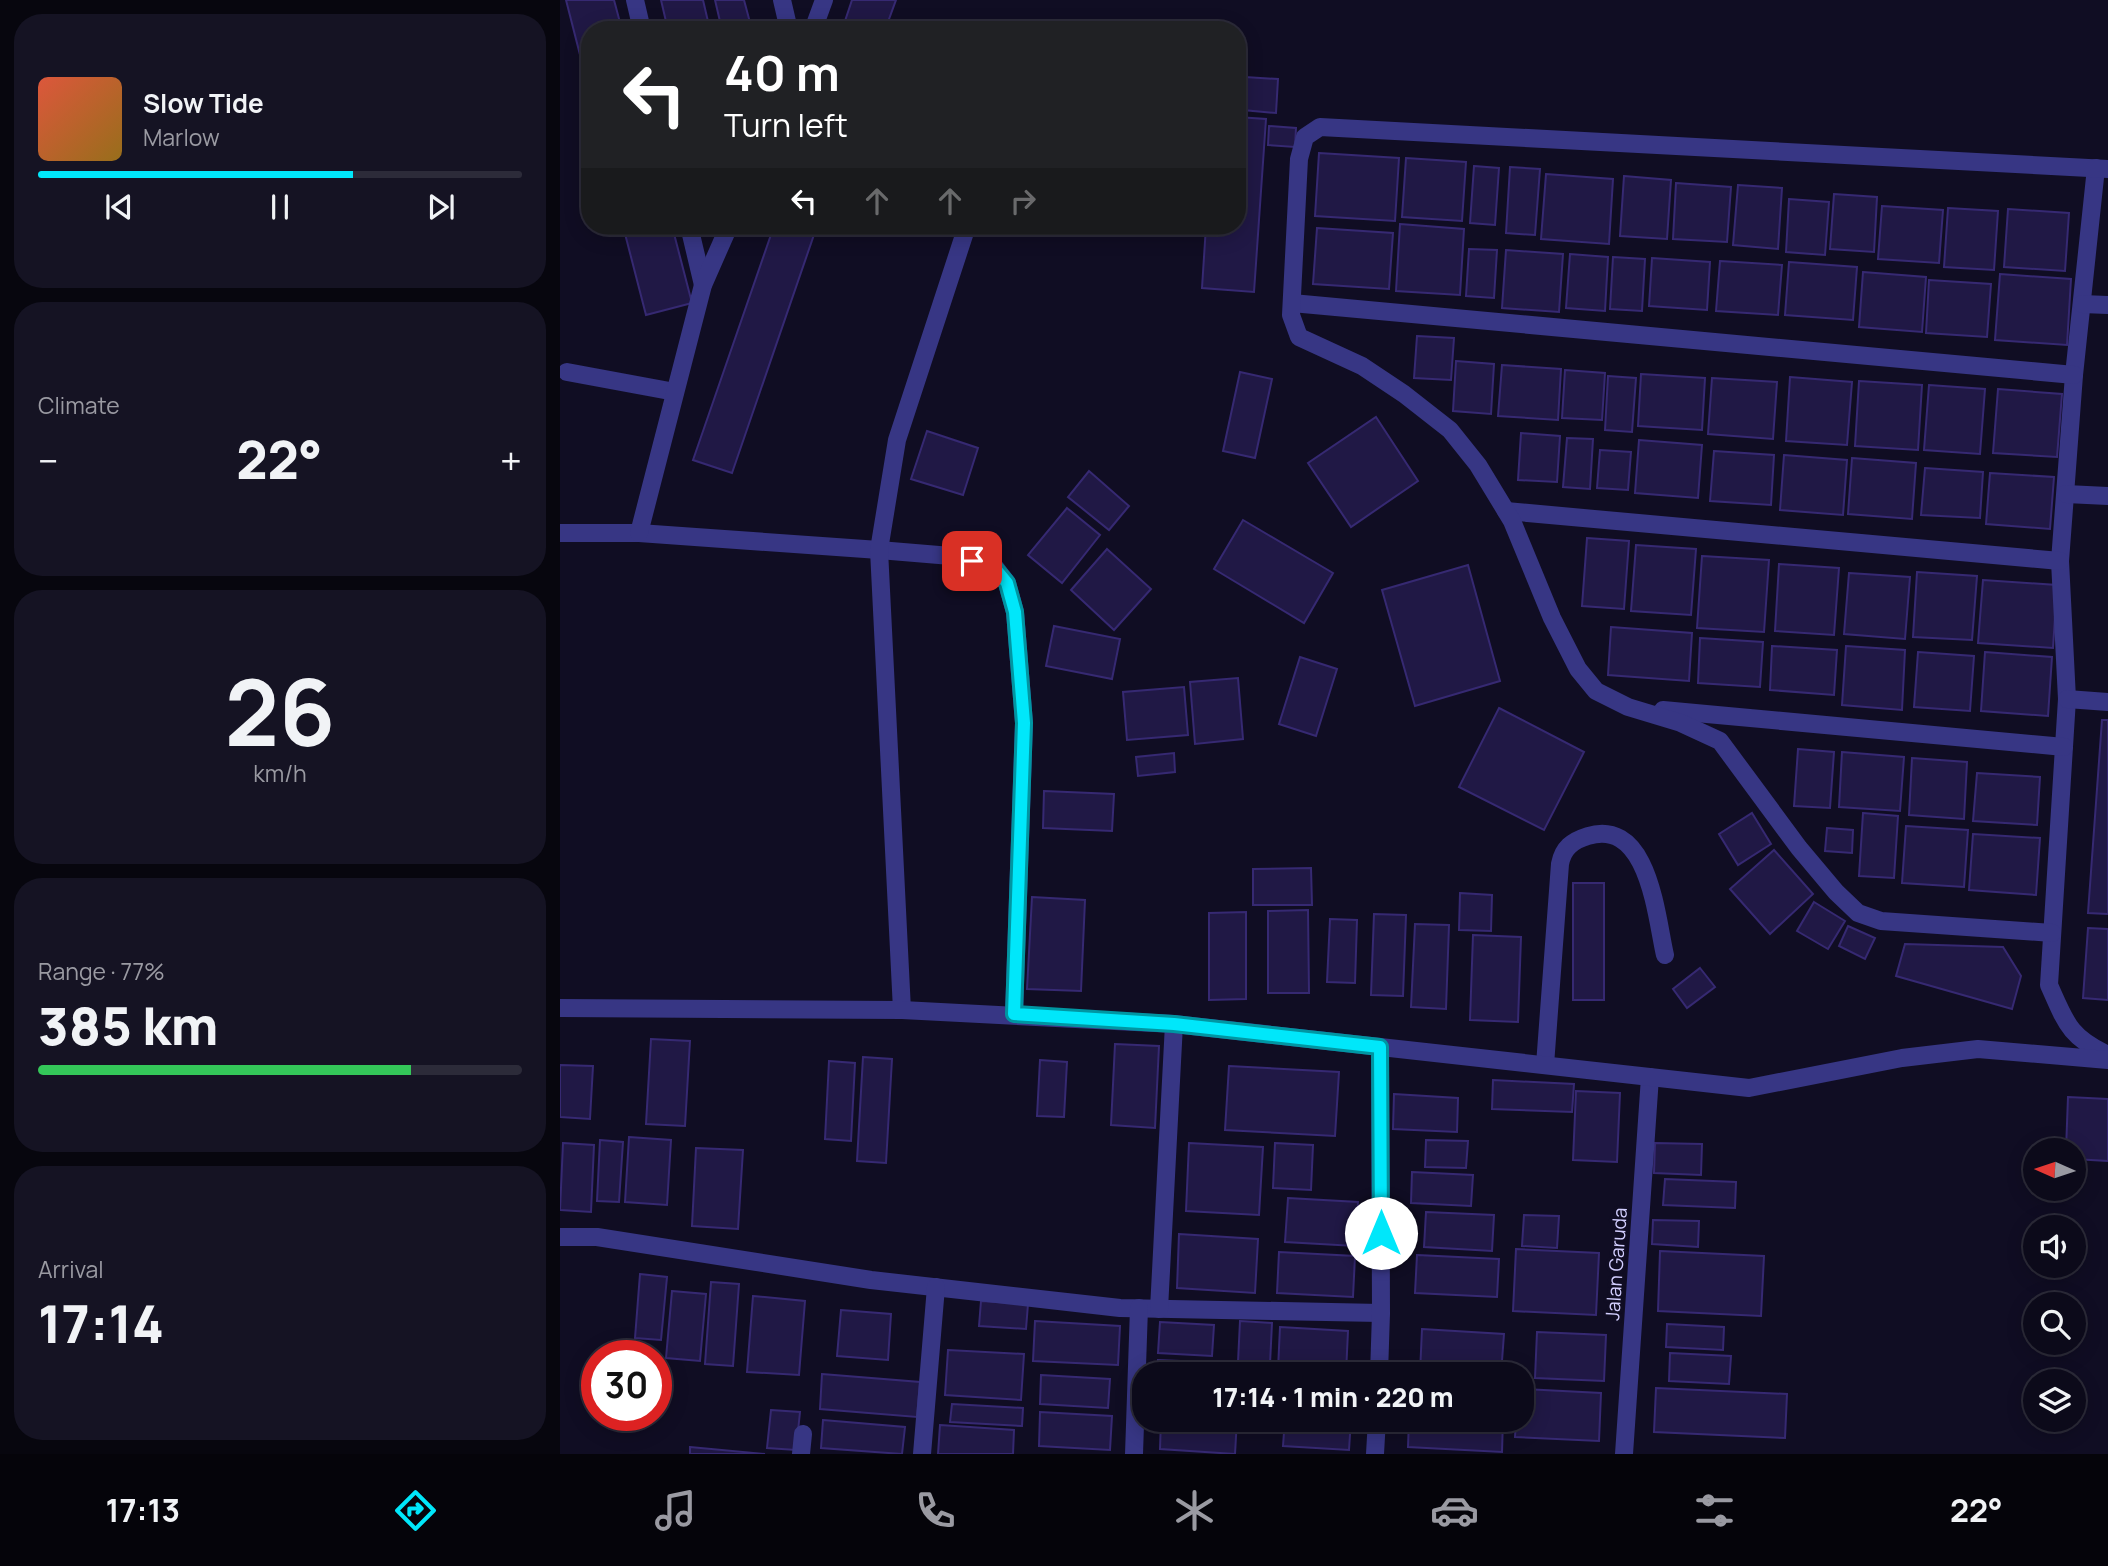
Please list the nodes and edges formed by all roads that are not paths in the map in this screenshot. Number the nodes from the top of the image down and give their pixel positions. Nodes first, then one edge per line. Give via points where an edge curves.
1 (635, 0) edge
2 (782, 0) edge
3 (824, 0) edge
4 (640, 21) edge
5 (787, 21) edge
6 (816, 21) edge
7 (2102, 168) edge
8 (691, 235) edge
9 (725, 235) edge
10 (964, 235) edge
11 (703, 285) junction
12 (1292, 303) junction
13 (2082, 304) junction
14 (2108, 305) edge
15 (567, 372) dead end
16 (2074, 375) junction
17 (676, 392) junction
18 (2066, 494) junction
19 (2108, 496) edge
20 (1506, 511) junction
21 (560, 533) edge
22 (639, 533) junction
23 (878, 550) junction
24 (2060, 561) junction
25 (2067, 699) junction
26 (2108, 702) edge
27 (1628, 707) junction
28 (2064, 747) junction
29 (2052, 933) junction
30 (1665, 955) dead end
31 (560, 1009) edge
32 (902, 1010) junction
33 (1014, 1014) junction
34 (1174, 1024) junction
35 (1380, 1047) junction
36 (2108, 1057) edge
37 (1545, 1065) junction
38 (1650, 1077) junction
39 (560, 1237) edge
40 (936, 1287) junction
41 (1139, 1308) junction
42 (1160, 1308) junction
43 (1381, 1313) junction
44 (1379, 1362) edge
45 (1376, 1432) edge
46 (803, 1434) dead end
47 (801, 1454) edge
48 (922, 1454) edge
49 (1134, 1454) edge
50 (1375, 1454) edge
51 (1624, 1454) edge

1 - 4 street
2 - 5 street
3 - 6 street
7 - 12 street via 1320,127 1305,137 1299,159
7 - 13 street
8 - 11 street
9 - 11 street
10 - 23 street via 897,440
11 - 17 street
12 - 16 street
12 - 20 street via 1299,337 1362,366 1450,430
13 - 14 street
13 - 16 street
15 - 17 street
16 - 18 street
17 - 22 street
18 - 19 street
18 - 24 street
20 - 24 street
20 - 27 street via 1578,669 1596,691
21 - 22 street
22 - 23 street
23 - 32 street
23 - 33 street via 951,556 993,566 1007,583 1015,612 1024,723
24 - 25 street
25 - 26 street
25 - 28 street
27 - 28 street
27 - 29 street via 1720,741 1799,848 1858,913 1881,921
28 - 29 street
29 - 36 street via 2049,985 2065,1021 2084,1044
30 - 37 street via 1647,873 1629,845 1611,835 1594,834 1565,849 1560,864
31 - 32 street
32 - 33 street
33 - 34 street
34 - 35 street
34 - 42 street
35 - 37 street
35 - 43 street
36 - 38 street via 1978,1049 1902,1058 1749,1088
37 - 38 street
38 - 51 street, Jalan Garuda
39 - 40 street via 597,1237
40 - 41 street
40 - 48 street
41 - 42 street
41 - 49 street
42 - 43 street
43 - 44 street
45 - 50 street
46 - 47 street

